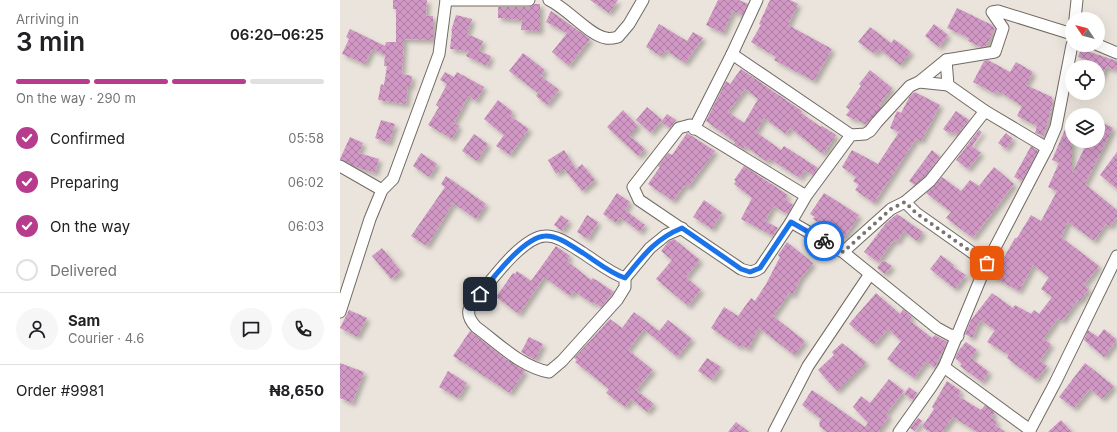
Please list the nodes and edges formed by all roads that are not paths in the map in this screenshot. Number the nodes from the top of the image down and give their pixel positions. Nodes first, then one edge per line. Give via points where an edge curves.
1 (446, 0) edge
2 (529, 0) edge
3 (549, 0) edge
4 (643, 0) edge
5 (757, 0) edge
6 (1077, 0) edge
7 (1076, 12) edge
8 (1065, 32) edge
9 (1105, 48) edge
10 (1071, 52) edge
11 (1117, 53) edge
12 (732, 54) junction
13 (946, 60) junction
14 (919, 82) junction
15 (948, 85) junction
16 (984, 111) junction
17 (694, 129) junction
18 (851, 135) junction
19 (1047, 148) junction
20 (340, 166) edge
21 (382, 190) junction
22 (806, 196) junction
23 (905, 202) junction
24 (791, 222) junction
25 (682, 228) junction
26 (843, 252) junction
27 (1117, 256) edge
28 (987, 263) junction
29 (870, 274) junction
30 (625, 278) junction
31 (343, 301) edge
32 (340, 312) edge
33 (958, 336) junction
34 (944, 367) junction
35 (1030, 431) edge
36 (774, 432) edge
37 (899, 432) edge

1 - 2 street
1 - 21 street via 439,54 393,179
3 - 4 street via 559,4 593,32 605,38 618,37
5 - 12 street
6 - 7 street
8 - 13 street via 998,11 992,12 1003,28 995,52
9 - 11 street
10 - 19 street via 1056,127
12 - 17 street
12 - 18 street
13 - 14 street
13 - 15 street
14 - 15 street
14 - 18 street via 903,91 870,132
15 - 16 street
16 - 19 street
16 - 23 street via 930,181
17 - 22 street
17 - 25 street via 690,125 679,128 633,187 639,200
18 - 22 street
19 - 28 street
20 - 21 street
21 - 31 street
22 - 24 street
23 - 26 street via 891,209
23 - 28 street via 916,213
24 - 25 street via 760,268 750,272 741,269
24 - 26 street
25 - 30 street via 666,235 650,248
26 - 29 street
27 - 35 street
28 - 33 street
29 - 33 street via 937,328
29 - 36 street via 808,366
30 - 30 street via 618,300 549,372 537,370 522,361 476,327 468,315 470,305 500,270 531,240 545,236 570,244 616,275
31 - 32 street
33 - 34 street
34 - 35 street
34 - 37 street

